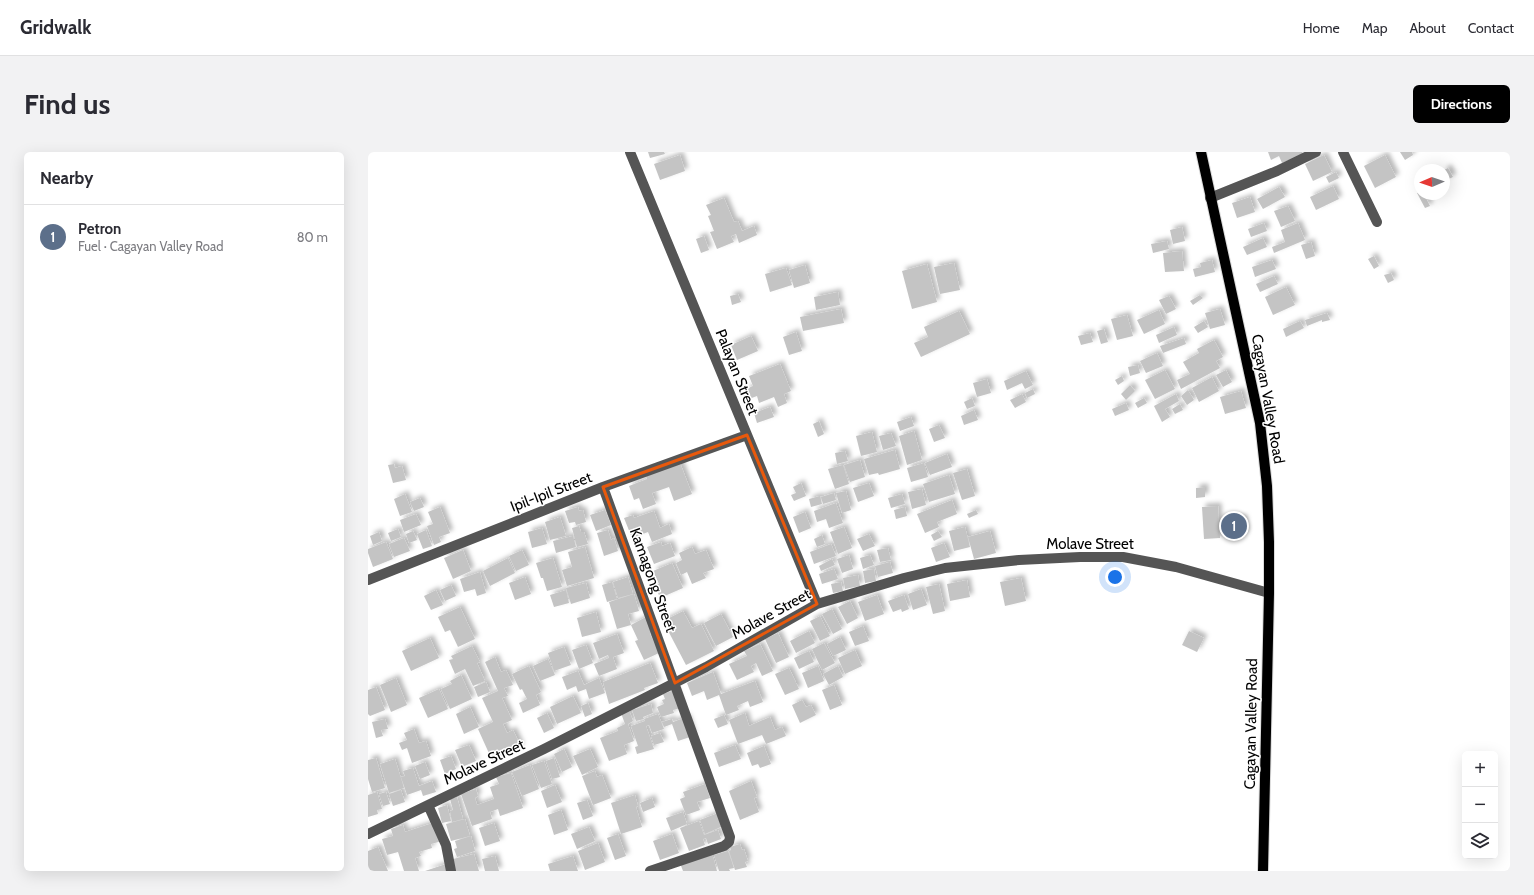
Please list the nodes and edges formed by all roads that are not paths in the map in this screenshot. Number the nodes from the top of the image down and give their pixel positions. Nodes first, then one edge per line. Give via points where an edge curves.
1 (630, 152) edge
2 (1201, 152) edge
3 (1316, 152) edge
4 (1343, 152) edge
5 (1210, 198) junction
6 (1377, 222) dead end
7 (746, 435) junction
8 (603, 487) junction
9 (368, 580) edge
10 (1269, 593) junction
11 (817, 604) junction
12 (675, 683) junction
13 (428, 805) junction
14 (368, 834) edge
15 (451, 871) edge
16 (650, 871) edge
17 (1263, 871) edge

1 - 7 street, Palayan Street
2 - 5 main road, Cagayan Valley Road
3 - 5 street
4 - 6 street
5 - 10 main road, Cagayan Valley Road via 1260,423 1267,486
7 - 8 street, Ipil-Ipil Street
7 - 11 street, Palayan Street
8 - 9 street, Ipil-Ipil Street
8 - 12 street, Kamagong Street
10 - 11 street, Molave Street via 1176,566 1123,557 1080,557 945,568
10 - 17 main road, Cagayan Valley Road
11 - 12 street, Molave Street
12 - 13 street, Molave Street
12 - 16 street, Kamagong Street via 730,837 724,846
13 - 14 street, Molave Street
13 - 15 street via 446,845

